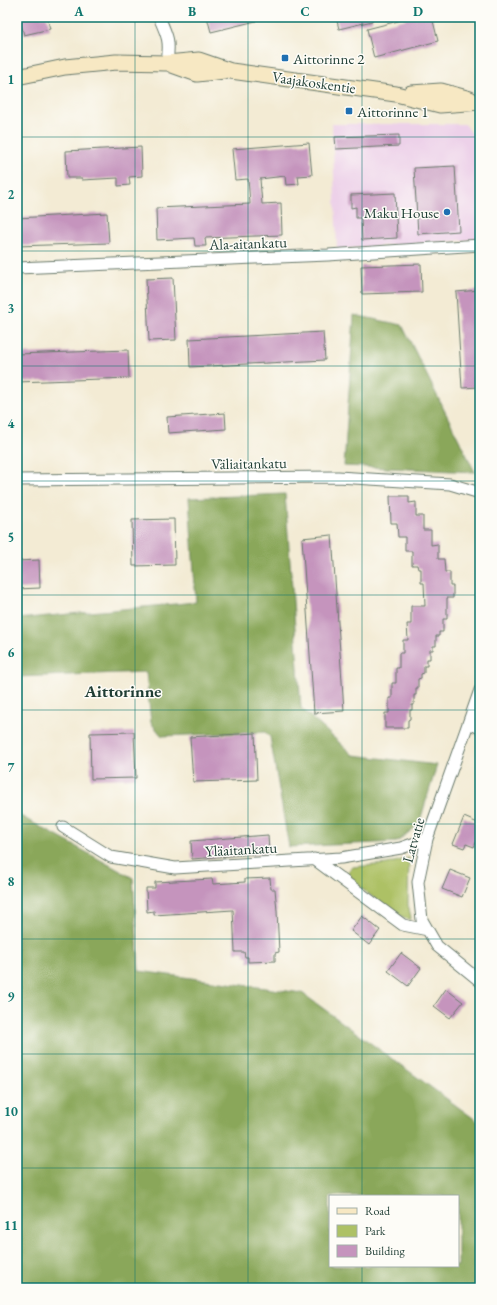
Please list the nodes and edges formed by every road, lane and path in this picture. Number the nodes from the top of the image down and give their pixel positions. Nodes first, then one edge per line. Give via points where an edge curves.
1 (159, 17) edge
2 (167, 63) junction
3 (17, 77) edge
4 (480, 102) edge
5 (480, 245) edge
6 (17, 268) edge
7 (17, 480) edge
8 (480, 493) edge
9 (480, 690) edge
10 (469, 723) junction
11 (480, 728) edge
12 (63, 827) dead end
13 (427, 839) junction
14 (314, 859) junction
15 (428, 930) junction
16 (480, 981) edge

1 - 2 street via 168,38
2 - 3 main road, Vaajakoskentie via 116,62 80,65
2 - 4 main road, Vaajakoskentie via 197,74 231,71 396,94 441,91
5 - 6 street, Ala-aitankatu via 328,255
7 - 8 street, Väliaitankatu via 338,477 450,484
9 - 10 street, Latvatie
10 - 11 street
10 - 13 street, Latvatie
12 - 14 street, Yläaitankatu via 111,857 175,868
13 - 14 street, Yläaitankatu via 401,848 341,858
13 - 15 street, Latvatie via 418,882 422,920
14 - 15 street via 403,925
15 - 16 street, Latvatie via 437,946

